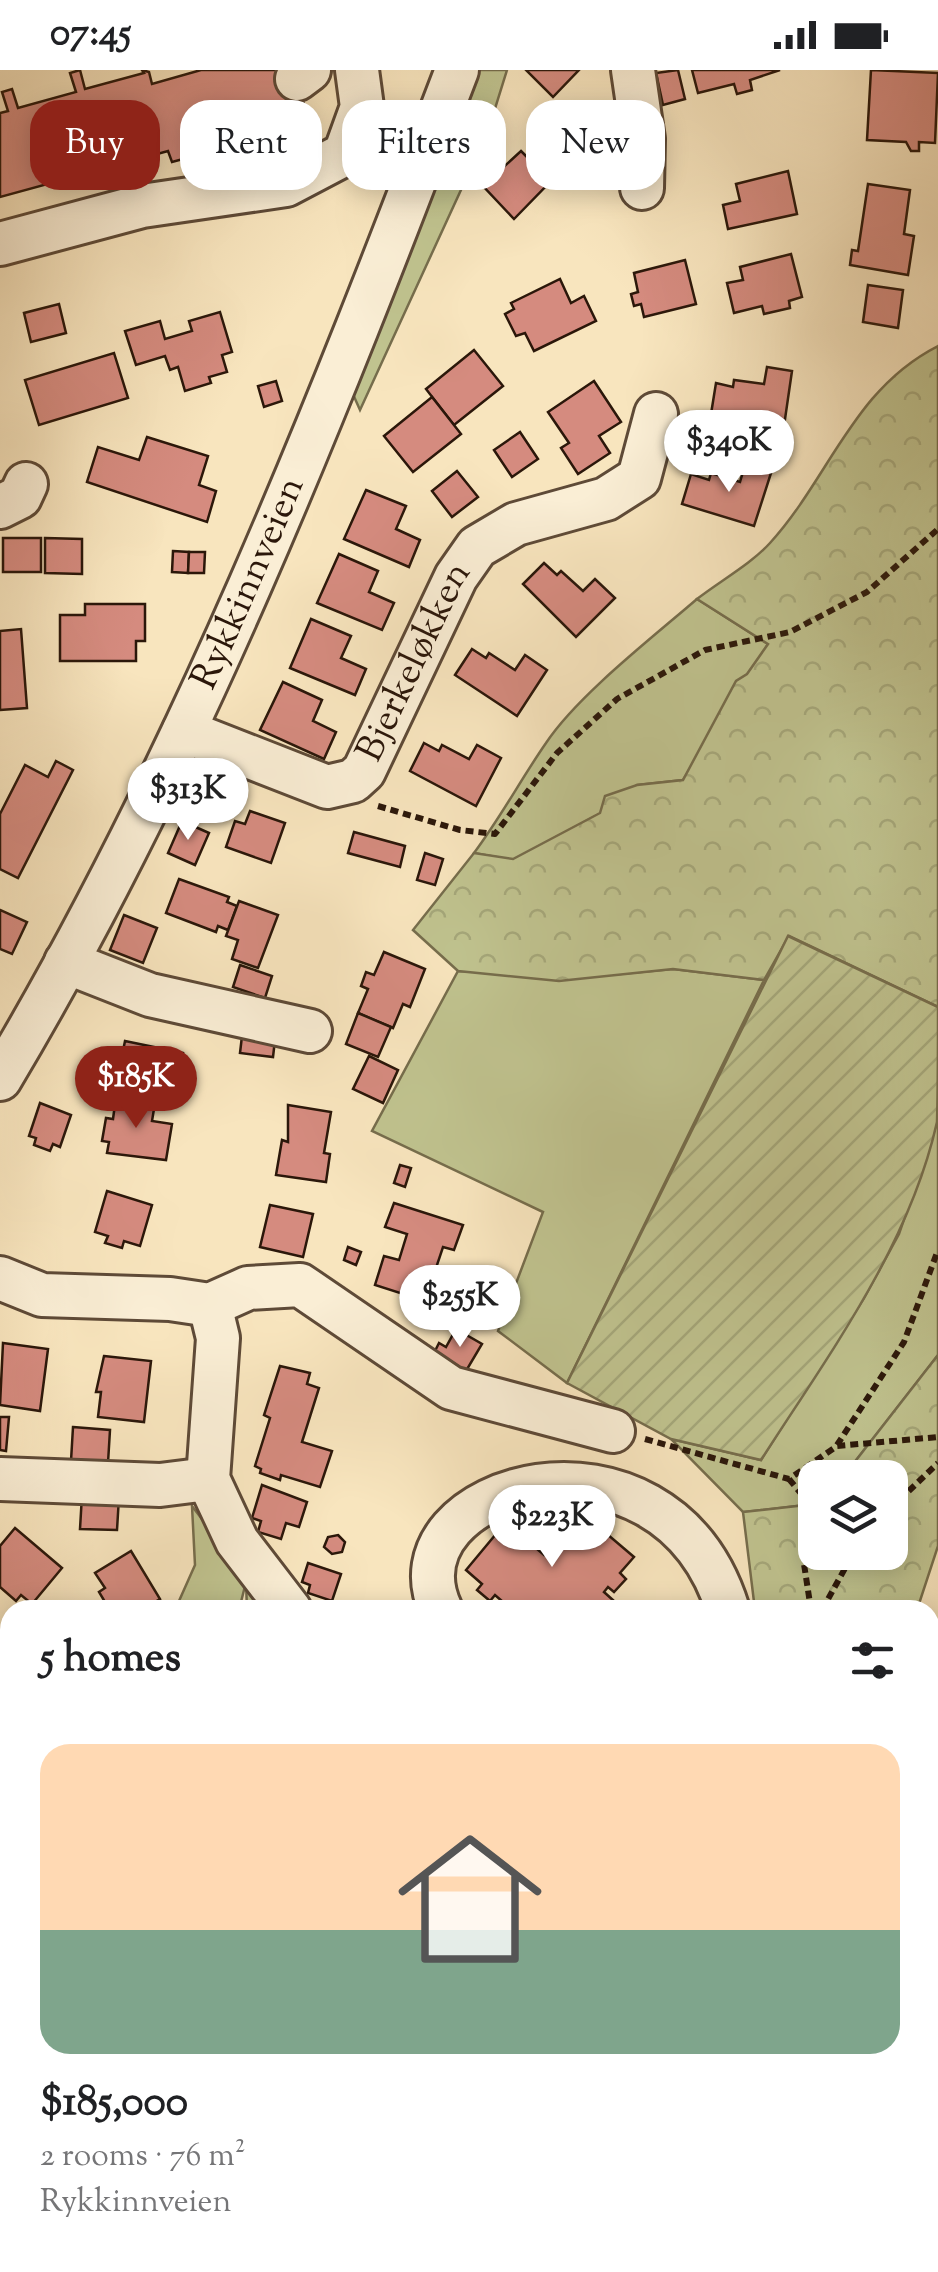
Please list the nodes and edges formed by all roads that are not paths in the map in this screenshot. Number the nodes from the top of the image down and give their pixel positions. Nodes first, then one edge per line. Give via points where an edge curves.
1 (358, 70) edge
2 (457, 70) edge
3 (634, 70) edge
4 (638, 100) edge
5 (0, 244) edge
6 (656, 414) dead end
7 (184, 732) junction
8 (66, 962) junction
9 (310, 1031) dead end
10 (1, 1076) edge
11 (0, 1278) edge
12 (210, 1306) junction
13 (613, 1430) road end
14 (0, 1479) edge
15 (208, 1479) junction
16 (282, 1600) edge
17 (439, 1600) edge
18 (724, 1600) edge

1 - 5 street via 362,107 345,154 286,185 142,206
2 - 7 street, Rykkinnveien
3 - 4 street
6 - 7 street, Bjerkeløkken via 639,478 606,499 516,524 477,547 456,577 364,771 352,781 327,787
7 - 8 street, Rykkinnveien
8 - 9 street via 150,996
8 - 10 street, Rykkinnveien
11 - 12 street via 42,1295
12 - 13 street via 248,1288 300,1285 451,1388
12 - 15 street via 218,1338
14 - 15 street via 160,1485
15 - 16 street via 237,1541
17 - 18 street via 433,1570 455,1525 493,1498 561,1484 608,1488 669,1517 702,1552

